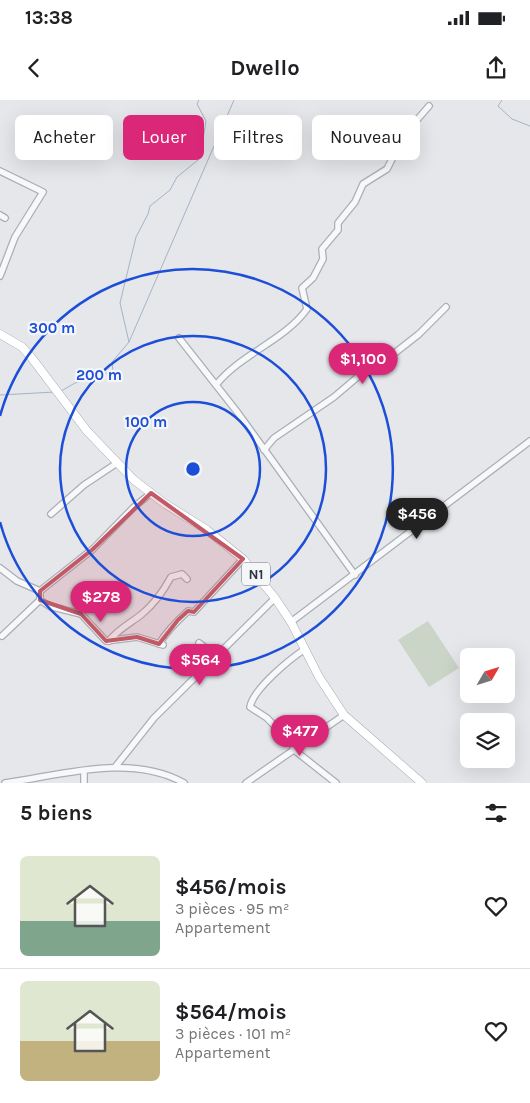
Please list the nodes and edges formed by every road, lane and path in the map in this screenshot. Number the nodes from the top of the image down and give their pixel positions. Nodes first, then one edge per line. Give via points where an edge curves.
1 (429, 106) dead end
2 (0, 171) edge
3 (0, 276) edge
4 (446, 307) dead end
5 (0, 334) edge
6 (180, 338) dead end
7 (216, 385) junction
8 (530, 441) edge
9 (264, 450) junction
10 (117, 463) junction
11 (151, 493) junction
12 (51, 514) dead end
13 (242, 559) junction
14 (1, 572) edge
15 (355, 576) junction
16 (187, 579) dead end
17 (40, 591) junction
18 (275, 598) junction
19 (40, 600) junction
20 (291, 622) junction
21 (2, 636) dead end
22 (109, 641) junction
23 (199, 644) dead end
24 (305, 649) junction
25 (216, 656) junction
26 (344, 714) junction
27 (294, 748) junction
28 (116, 766) junction
29 (84, 771) junction
30 (5, 783) edge
31 (84, 783) edge
32 (184, 783) edge
33 (246, 783) edge
34 (336, 783) edge
35 (422, 783) edge

1 - 7 street via 404,135 387,169 363,184 355,202 338,222 338,230 322,249 323,259 313,278 302,288 307,309 301,317 239,362
2 - 3 street via 43,192 15,237
4 - 9 street via 419,334 274,438
5 - 10 main road, N1 via 22,347
6 - 7 street
7 - 9 street
8 - 15 street
9 - 15 street
10 - 11 main road, N1
10 - 12 street via 84,485
11 - 13 main road, N1 via 208,530
11 - 17 street via 94,549
13 - 18 main road, N1
13 - 22 street via 194,612 188,610 178,620 165,634 161,645 137,637
14 - 17 street
15 - 20 street
16 - 22 street via 182,574 171,577 164,591 144,612
17 - 19 street
18 - 20 main road, N1
18 - 25 street
19 - 21 street
19 - 22 street via 49,606 81,614
20 - 24 main road, N1
23 - 25 street
24 - 26 main road, N1 via 323,684
24 - 27 street via 281,668 254,696 250,706 267,718
25 - 28 street via 154,718
26 - 27 street
26 - 35 main road, N1
27 - 33 street
27 - 34 street
28 - 29 street
28 - 32 street via 150,769
29 - 30 street
29 - 31 street

